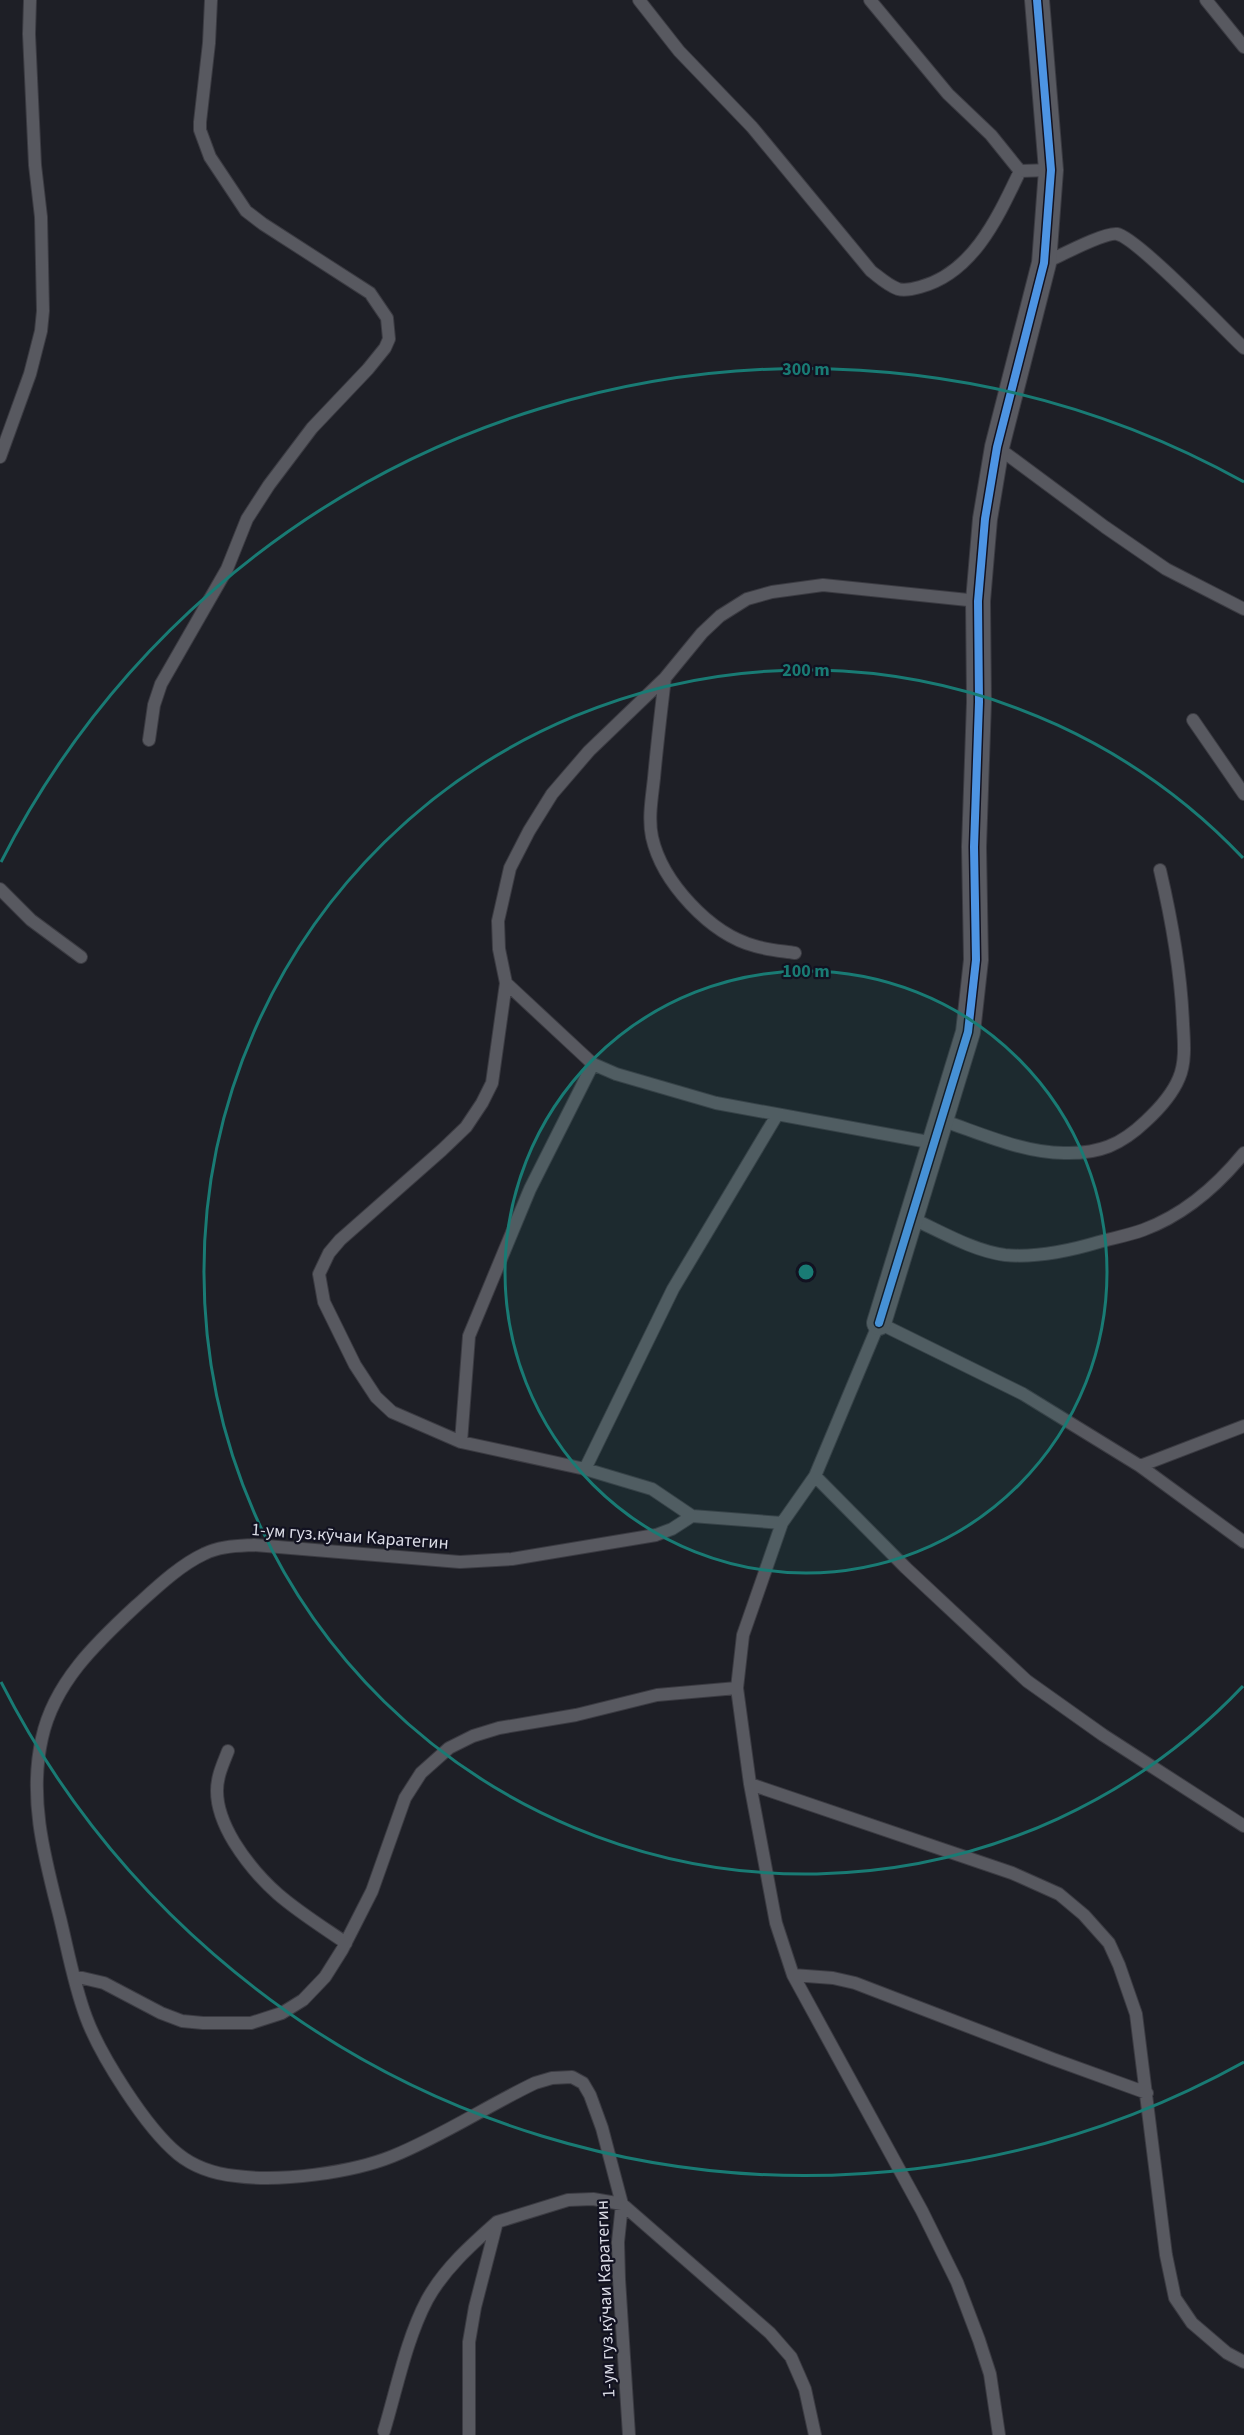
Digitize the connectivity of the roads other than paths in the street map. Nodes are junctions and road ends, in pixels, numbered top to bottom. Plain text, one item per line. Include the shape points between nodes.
1 (30, 0) edge
2 (211, 0) edge
3 (639, 0) edge
4 (870, 0) edge
5 (1037, 0) edge
6 (1206, 0) edge
7 (1244, 47) edge
8 (1051, 170) junction
9 (1020, 171) junction
10 (1044, 263) junction
11 (1244, 348) edge
12 (998, 447) junction
13 (0, 457) edge
14 (978, 601) junction
15 (1244, 609) edge
16 (665, 678) junction
17 (1193, 720) dead end
18 (149, 740) dead end
19 (1244, 794) edge
20 (1160, 870) dead end
21 (0, 889) edge
22 (795, 953) dead end
23 (81, 957) dead end
24 (506, 983) junction
25 (593, 1064) junction
26 (777, 1115) junction
27 (937, 1132) junction
28 (1244, 1153) edge
29 (911, 1218) junction
30 (879, 1323) junction
31 (1244, 1426) edge
32 (461, 1442) junction
33 (1140, 1466) junction
34 (585, 1469) junction
35 (815, 1476) junction
36 (692, 1516) junction
37 (782, 1523) junction
38 (1244, 1542) edge
39 (737, 1688) junction
40 (228, 1751) dead end
41 (750, 1784) junction
42 (1244, 1826) edge
43 (346, 1943) junction
44 (793, 1975) junction
45 (74, 1976) junction
46 (1147, 2093) junction
47 (622, 2204) junction
48 (497, 2222) junction
49 (1244, 2362) edge
50 (384, 2431) dead end
51 (469, 2435) edge
52 (629, 2435) edge
53 (815, 2435) edge
54 (999, 2435) edge

1 - 13 lane via 43,311 30,374
2 - 18 lane via 200,122 210,157 246,211 370,293 387,318 389,339 368,369 312,428 247,519 227,569 161,684
3 - 9 lane via 679,51 752,127 871,271 900,290 924,286 955,272 988,230
4 - 9 lane via 948,94
5 - 8 street
6 - 7 lane
8 - 9 lane
8 - 10 street
10 - 11 lane via 1111,234 1121,236 1168,274
10 - 12 street
12 - 14 street via 985,519
12 - 15 lane via 1166,569
14 - 16 lane via 823,585 772,592 747,599 720,616
14 - 27 street via 976,960 968,1032
16 - 22 lane via 650,810 652,836 660,861 680,892 718,928 755,946
16 - 24 lane via 589,751 552,794 529,831 510,868 498,921
17 - 19 lane
20 - 27 lane via 1171,916 1184,1045 1180,1076 1170,1096 1130,1136 1104,1150 1035,1150
21 - 23 lane via 31,920
24 - 25 lane
24 - 32 lane via 492,1083 482,1103 450,1143 340,1240 319,1275 332,1321 376,1397 392,1412
25 - 26 lane via 647,1084
25 - 32 lane via 530,1189 469,1336
26 - 27 lane
26 - 34 lane via 673,1289
27 - 29 street
28 - 29 lane via 1216,1185 1167,1219 1144,1230 1072,1250 1003,1255
29 - 30 street
30 - 33 lane via 1023,1394
30 - 35 lane
31 - 33 lane
32 - 34 lane
33 - 38 lane
34 - 36 lane via 652,1489
35 - 37 lane
35 - 42 lane via 1027,1681
36 - 37 lane
36 - 45 lane, 1-ум гуз.кӯчаи Каратегин via 656,1535 512,1560 460,1562 254,1545 204,1553 178,1572 103,1636 78,1665 50,1710 42,1739 36,1777 40,1833
37 - 39 lane via 742,1635
39 - 41 lane
39 - 43 lane via 657,1695 499,1728 449,1748 421,1773 405,1798 372,1891
40 - 43 lane via 217,1789 226,1829 256,1875 276,1894
41 - 44 lane via 776,1923
41 - 46 lane via 1012,1873 1059,1894 1109,1943 1119,1965 1136,2014
43 - 45 lane via 325,1977 303,2000 282,2013 250,2023 182,2020 116,1988
44 - 46 lane via 833,1977 855,1983
44 - 54 lane via 957,2282 990,2374
45 - 47 lane, 1-ум гуз.кӯчаи Каратегин via 87,2019 117,2077 151,2126 178,2154 205,2169 236,2176 297,2176 355,2167 391,2157 430,2139 535,2083 572,2077 586,2088 602,2128
46 - 49 lane via 1166,2255 1175,2298 1192,2324
47 - 48 lane via 568,2200
47 - 52 lane, 1-ум гуз.кӯчаи Каратегин via 618,2270
47 - 53 lane via 770,2333 791,2357 805,2389
48 - 50 lane via 463,2253 428,2299
48 - 51 lane via 469,2342

